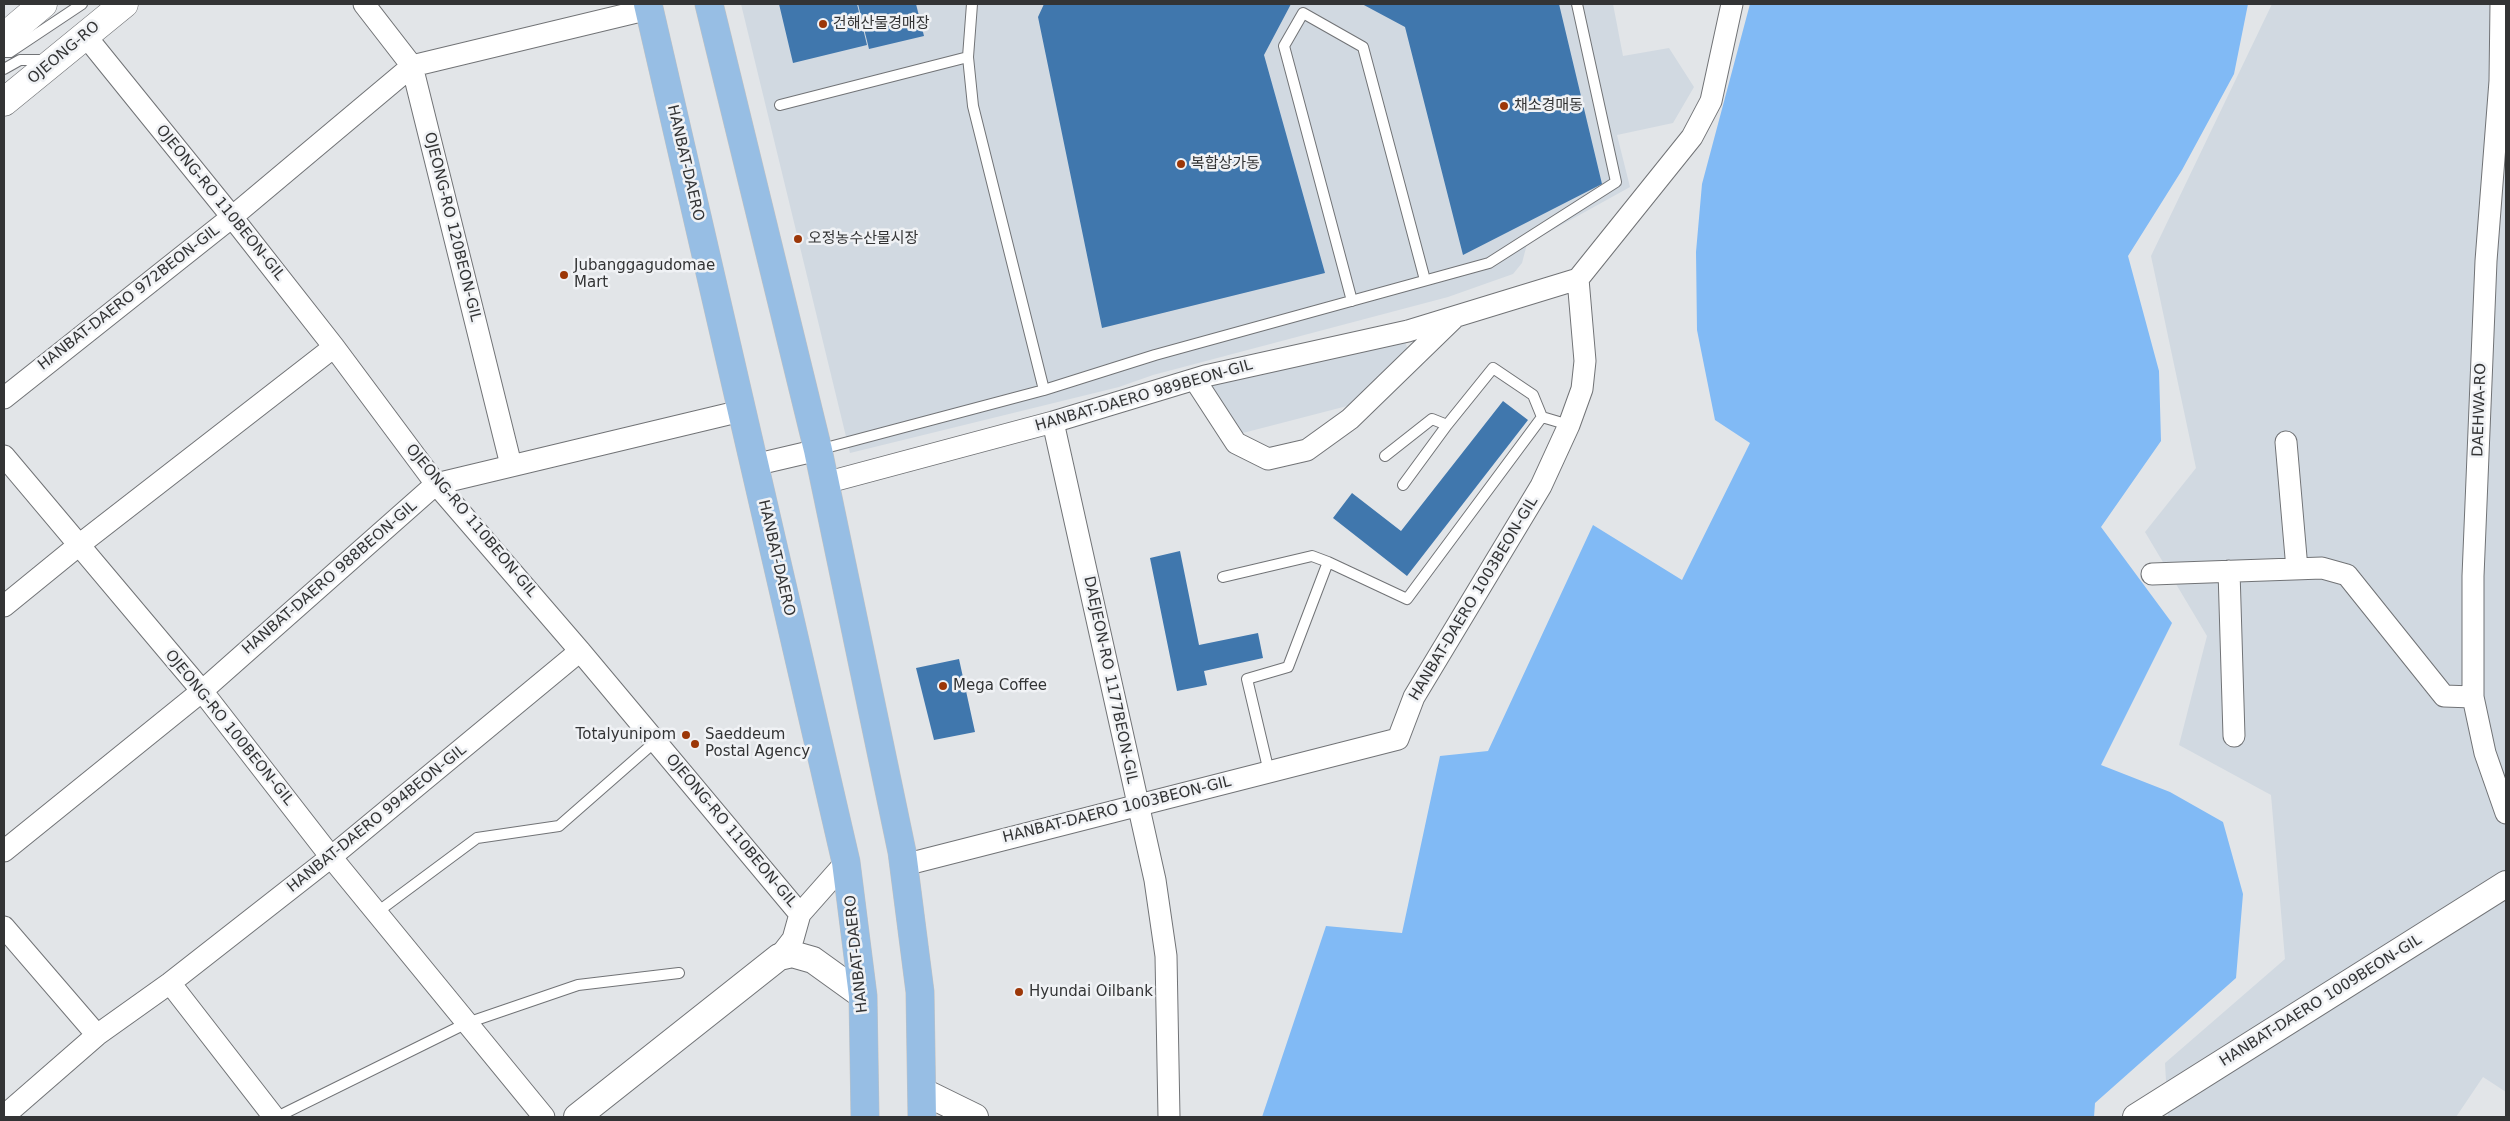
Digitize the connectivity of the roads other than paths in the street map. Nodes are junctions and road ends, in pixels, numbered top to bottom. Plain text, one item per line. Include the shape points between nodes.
1 (44, 4) edge
2 (82, 4) edge
3 (124, 4) edge
4 (364, 4) edge
5 (709, 4) edge
6 (972, 4) edge
7 (1577, 4) edge
8 (1732, 4) edge
9 (2501, 4) edge
10 (649, 6) edge
11 (84, 34) junction
12 (4, 37) edge
13 (4, 52) edge
14 (968, 57) junction
15 (54, 60) junction
16 (412, 66) junction
17 (4, 69) edge
18 (4, 102) edge
19 (780, 105) dead end
20 (232, 217) junction
21 (1578, 279) junction
22 (1425, 280) junction
23 (1352, 300) junction
24 (1455, 318) junction
25 (334, 347) junction
26 (1195, 380) junction
27 (1044, 390) junction
28 (4, 398) edge
29 (741, 411) junction
30 (1542, 417) junction
31 (1053, 422) junction
32 (1447, 426) junction
33 (1569, 426) junction
34 (2286, 442) dead end
35 (818, 450) junction
36 (4, 456) edge
37 (1385, 456) dead end
38 (511, 465) junction
39 (754, 465) junction
40 (825, 482) junction
41 (436, 484) junction
42 (1403, 485) dead end
43 (79, 545) junction
44 (1328, 562) junction
45 (2297, 569) junction
46 (2229, 571) junction
47 (2152, 574) dead end
48 (1223, 577) dead end
49 (4, 606) edge
50 (580, 651) junction
51 (202, 691) junction
52 (2473, 697) junction
53 (2234, 736) dead end
54 (656, 741) junction
55 (1268, 772) junction
56 (1138, 804) junction
57 (2506, 813) edge
58 (4, 851) edge
59 (331, 857) junction
60 (846, 862) junction
61 (904, 865) junction
62 (2506, 884) edge
63 (376, 913) junction
64 (800, 914) junction
65 (4, 927) edge
66 (779, 957) junction
67 (679, 973) dead end
68 (170, 983) junction
69 (863, 996) junction
70 (466, 1023) junction
71 (98, 1036) junction
72 (922, 1104) edge
73 (4, 1116) edge
74 (276, 1117) edge
75 (544, 1117) edge
76 (576, 1117) edge
77 (865, 1117) edge
78 (975, 1117) edge
79 (1169, 1117) edge
80 (2136, 1117) edge

1 - 12 main road
2 - 13 lane via 10,52
3 - 11 main road, OJEONG-RO
4 - 16 street, OJEONG-RO 120BEON-GIL
5 - 35 main road
6 - 14 lane
7 - 22 lane via 1616,182 1490,263
8 - 21 street via 1711,101 1692,137
9 - 52 street, DAEHWA-RO via 2500,82 2486,261 2473,576
10 - 16 street, HANBAT-DAERO 972BEON-GIL
10 - 29 main road, HANBAT-DAERO
11 - 15 main road, OJEONG-RO
11 - 20 street, OJEONG-RO 110BEON-GIL
14 - 19 lane
14 - 27 lane via 973,106
15 - 17 lane via 20,60
15 - 18 main road, OJEONG-RO
16 - 20 street, HANBAT-DAERO 972BEON-GIL
16 - 38 street, OJEONG-RO 120BEON-GIL
20 - 25 street, OJEONG-RO 110BEON-GIL
20 - 28 street, HANBAT-DAERO 972BEON-GIL
21 - 24 street, HANBAT-DAERO 989BEON-GIL
21 - 33 street, HANBAT-DAERO 1003BEON-GIL via 1585,361 1582,389
22 - 23 lane
22 - 23 lane via 1364,47 1303,13 1284,46
23 - 27 lane via 1154,354
24 - 26 street, HANBAT-DAERO 989BEON-GIL
24 - 26 street via 1350,419 1307,450 1268,459 1236,443
25 - 41 street, OJEONG-RO 110BEON-GIL
25 - 43 street
26 - 31 street, HANBAT-DAERO 989BEON-GIL
27 - 35 lane
29 - 38 street, HANBAT-DAERO 988BEON-GIL
29 - 39 main road, HANBAT-DAERO
30 - 32 lane via 1533,395 1492,368
30 - 33 lane
30 - 44 lane via 1407,599
31 - 40 street, HANBAT-DAERO 989BEON-GIL
31 - 56 street, DAEJEON-RO 1177BEON-GIL
32 - 37 lane via 1432,418
32 - 42 lane
33 - 55 street, HANBAT-DAERO 1003BEON-GIL via 1541,486 1414,697 1398,739
34 - 45 street
35 - 39 street
35 - 40 main road
36 - 43 street, OJEONG-RO 100BEON-GIL
38 - 41 street, HANBAT-DAERO 988BEON-GIL
39 - 60 main road, HANBAT-DAERO
40 - 61 main road
41 - 50 street, OJEONG-RO 110BEON-GIL
41 - 51 street, HANBAT-DAERO 988BEON-GIL
43 - 49 street
43 - 51 street, OJEONG-RO 100BEON-GIL
44 - 48 lane via 1312,556
44 - 55 lane via 1288,667 1247,679
45 - 46 street
45 - 52 street via 2322,568 2347,575 2444,696
46 - 47 street
46 - 53 street
50 - 54 street, OJEONG-RO 110BEON-GIL
50 - 59 street, HANBAT-DAERO 994BEON-GIL
51 - 58 street, HANBAT-DAERO 988BEON-GIL
51 - 59 street, OJEONG-RO 100BEON-GIL
52 - 57 street, DAEHWA-RO via 2485,753
54 - 63 lane via 559,826 477,838
54 - 64 street, OJEONG-RO 110BEON-GIL
55 - 56 street, HANBAT-DAERO 1003BEON-GIL
56 - 61 street, HANBAT-DAERO 1003BEON-GIL
56 - 79 street, DAEJEON-RO 1177BEON-GIL via 1155,880 1166,956
59 - 63 street, OJEONG-RO 100BEON-GIL
59 - 68 street, HANBAT-DAERO 994BEON-GIL
60 - 64 street
60 - 69 main road, HANBAT-DAERO
61 - 72 main road via 920,992
62 - 80 street, HANBAT-DAERO 1009BEON-GIL
63 - 70 street, OJEONG-RO 100BEON-GIL
64 - 66 street, OJEONG-RO 110BEON-GIL via 793,939
65 - 71 street
66 - 69 street via 792,954 813,960
66 - 76 street
67 - 70 lane via 578,985
68 - 71 street, HANBAT-DAERO 994BEON-GIL
68 - 74 street
69 - 77 main road, HANBAT-DAERO
70 - 74 lane
70 - 75 street, OJEONG-RO 100BEON-GIL
71 - 73 street, HANBAT-DAERO 994BEON-GIL
72 - 78 street

